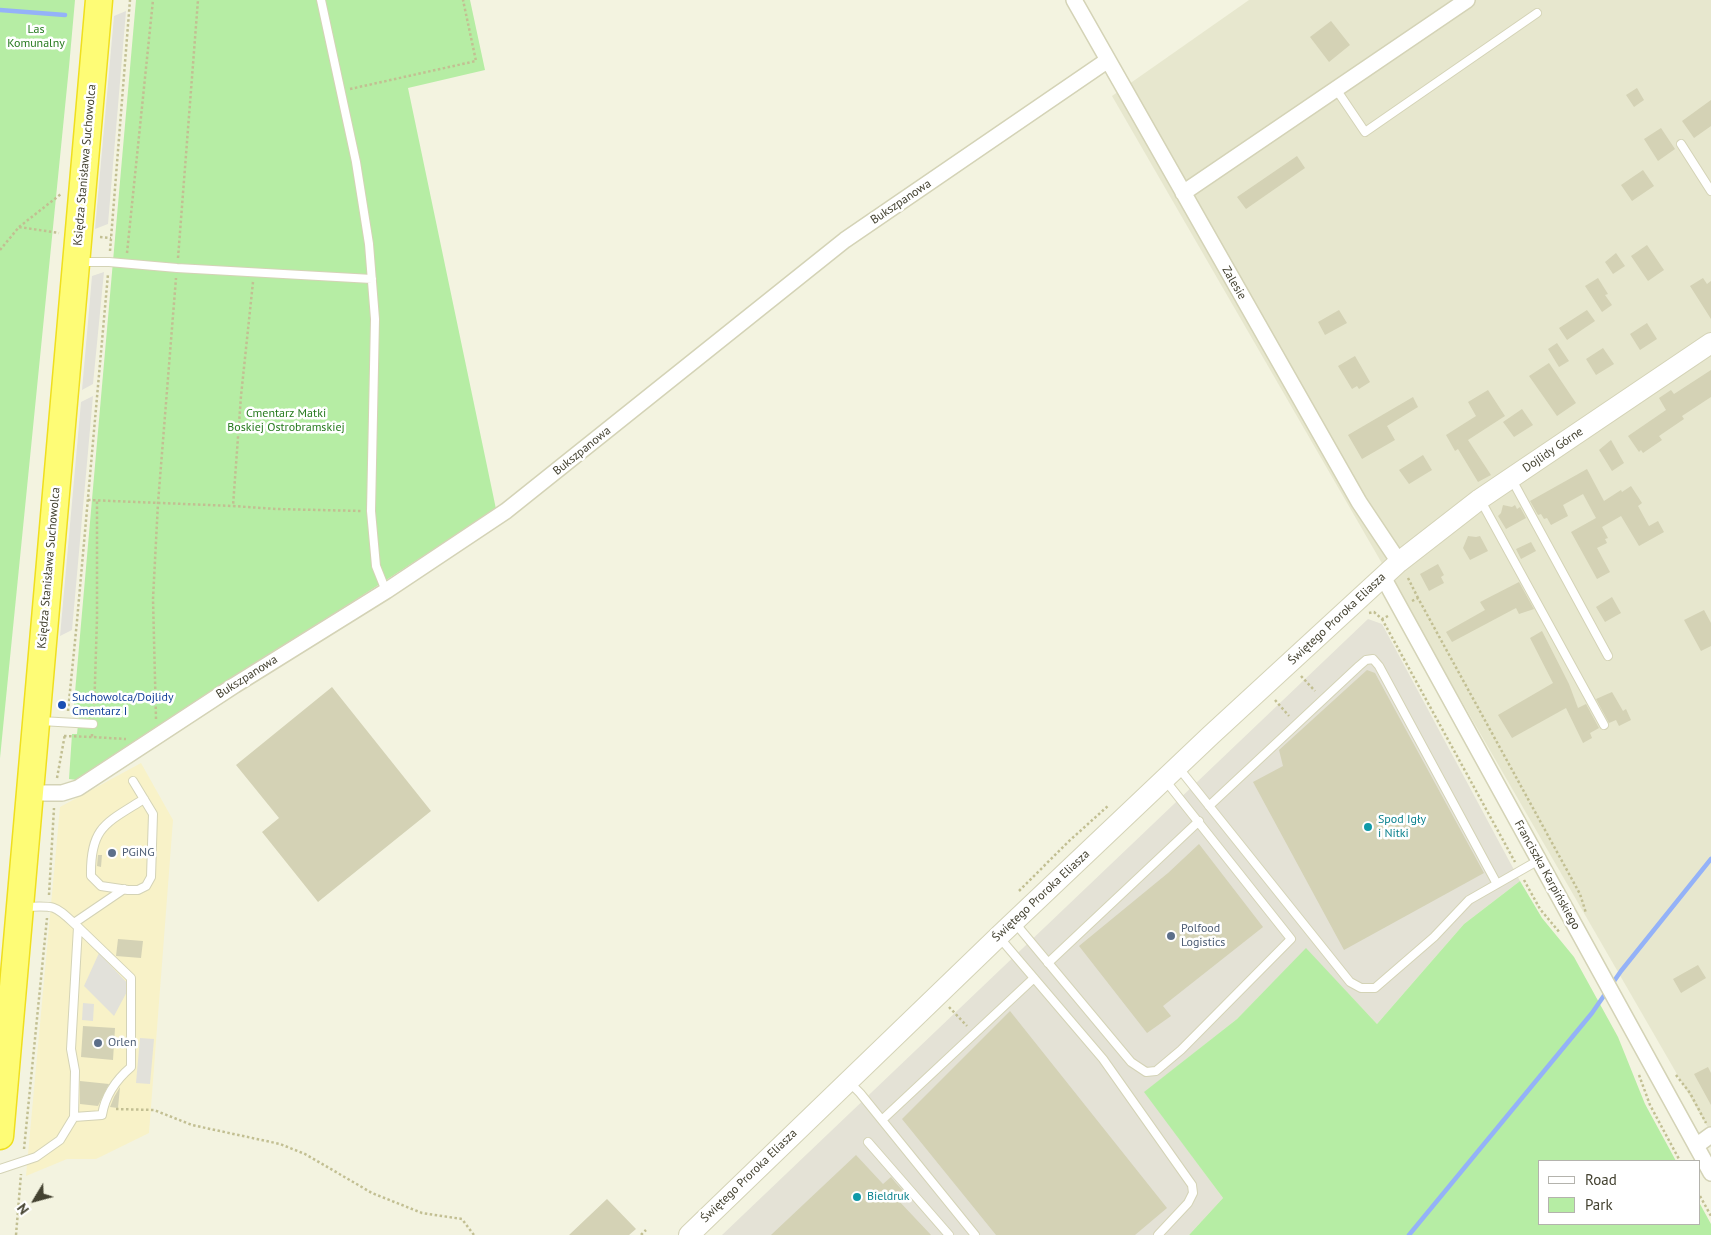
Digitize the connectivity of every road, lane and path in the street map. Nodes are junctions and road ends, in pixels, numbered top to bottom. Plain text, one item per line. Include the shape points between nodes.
1 (99, 0) edge
2 (130, 0) edge
3 (153, 0) edge
4 (198, 0) edge
5 (321, 0) edge
6 (463, 0) edge
7 (1074, 0) edge
8 (1467, 0) edge
9 (1537, 13) dead end
10 (1108, 60) junction
11 (1336, 89) junction
12 (341, 91) junction
13 (1681, 144) dead end
14 (1711, 191) edge
15 (1184, 193) junction
16 (61, 194) dead end
17 (20, 227) junction
18 (58, 233) dead end
19 (0, 250) edge
20 (76, 262) junction
21 (109, 262) junction
22 (126, 264) junction
23 (177, 268) junction
24 (254, 273) junction
25 (372, 279) junction
26 (1711, 343) edge
27 (1511, 478) junction
28 (1480, 499) junction
29 (88, 500) junction
30 (97, 501) junction
31 (158, 503) junction
32 (233, 506) junction
33 (371, 511) junction
34 (1399, 562) junction
35 (1383, 577) junction
36 (386, 591) junction
37 (1401, 608) junction
38 (1367, 613) dead end
39 (1382, 619) junction
40 (1608, 656) dead end
41 (1294, 682) dead end
42 (1312, 688) dead end
43 (1281, 694) dead end
44 (1285, 712) dead end
45 (36, 721) junction
46 (66, 723) junction
47 (155, 723) dead end
48 (93, 724) junction
49 (1604, 725) dead end
50 (64, 736) junction
51 (92, 737) junction
52 (131, 738) dead end
53 (1171, 773) junction
54 (133, 782) dead end
55 (43, 793) junction
56 (144, 799) junction
57 (1209, 806) junction
58 (1199, 821) junction
59 (1539, 860) junction
60 (1520, 871) junction
61 (1497, 884) junction
62 (124, 889) junction
63 (48, 906) junction
64 (22, 907) junction
65 (1585, 911) dead end
66 (1014, 922) junction
67 (76, 925) junction
68 (999, 936) junction
69 (1563, 936) dead end
70 (1048, 963) junction
71 (1034, 978) junction
72 (956, 1001) dead end
73 (974, 1034) junction
74 (1636, 1068) dead end
75 (3, 1073) edge
76 (1675, 1074) dead end
77 (848, 1081) junction
78 (103, 1108) junction
79 (74, 1117) junction
80 (882, 1120) junction
81 (1709, 1130) edge
82 (0, 1136) edge
83 (868, 1142) dead end
84 (1696, 1146) junction
85 (1679, 1160) edge
86 (22, 1162) junction
87 (0, 1169) edge
88 (1711, 1173) edge
89 (1701, 1198) edge
90 (1711, 1216) edge
91 (646, 1230) dead end
92 (16, 1235) edge
93 (474, 1235) edge
94 (641, 1235) edge
95 (688, 1235) edge
96 (949, 1235) edge
97 (975, 1235) edge
98 (1158, 1235) edge

1 - 20 highway, Księdza Stanisława Suchowolca
2 - 21 path
3 - 22 path
4 - 23 path
5 - 12 lane
6 - 12 path via 476,61
7 - 10 street, Zalesie
8 - 11 street
9 - 11 lane via 1365,132
10 - 15 street, Zalesie
10 - 36 street, Bukszpanowa via 846,240 506,511
11 - 15 street
12 - 25 lane via 360,185
13 - 14 lane
15 - 34 street, Zalesie via 1358,502
16 - 17 path
17 - 18 path
17 - 19 path
20 - 21 lane
20 - 45 highway, Księdza Stanisława Suchowolca
21 - 22 lane
21 - 29 path
22 - 23 lane
23 - 24 lane
23 - 31 path
24 - 25 lane
24 - 32 path
25 - 33 lane via 375,355
26 - 27 street, Dojlidy Górne
27 - 28 street, Dojlidy Górne
27 - 40 lane
28 - 34 street, Dojlidy Górne
28 - 49 lane
29 - 30 path
29 - 46 path
30 - 31 path
30 - 48 path
31 - 32 path
31 - 47 path via 153,599
32 - 33 path
33 - 36 lane via 376,566
34 - 35 street, Świętego Proroka Eliasza
35 - 37 street, Franciszka Karpińskiego
35 - 53 street, Świętego Proroka Eliasza
36 - 55 street, Bukszpanowa via 235,684 78,788 68,793
37 - 39 path
37 - 59 street, Franciszka Karpińskiego
37 - 65 path via 1418,598 1580,894
38 - 39 path via 1374,612
39 - 60 path
41 - 42 path via 1301,676
43 - 44 path via 1275,700
45 - 46 lane
45 - 55 highway, Księdza Stanisława Suchowolca
46 - 48 lane
46 - 50 path
48 - 51 path
50 - 51 path
50 - 55 path
51 - 52 path
53 - 57 lane
53 - 58 lane
53 - 66 street, Świętego Proroka Eliasza
54 - 56 lane
55 - 63 path
55 - 64 highway, Księdza Stanisława Suchowolca
56 - 62 lane via 153,814 151,877 146,886 138,890
56 - 62 lane via 113,818 98,833 93,846 91,876 94,881 101,886
57 - 61 lane via 1350,982 1361,988 1375,988 1434,937 1469,900
57 - 61 lane via 1359,666 1366,660 1373,660
58 - 70 lane
58 - 70 lane via 1292,939 1181,1050 1156,1071 1140,1069
59 - 60 lane
59 - 84 street, Franciszka Karpińskiego
60 - 61 lane
60 - 69 path via 1540,909
62 - 67 lane
63 - 64 lane
63 - 67 lane via 59,909
63 - 86 path
64 - 75 highway, Księdza Stanisława Suchowolca
66 - 68 street, Świętego Proroka Eliasza
66 - 70 lane
67 - 78 lane via 131,978 130,1067 117,1079
67 - 79 lane via 71,1049 75,1071
68 - 71 lane
68 - 77 street, Świętego Proroka Eliasza
71 - 73 lane
71 - 98 lane via 1103,1059 1192,1185 1194,1193 1188,1203
72 - 73 path via 949,1008
73 - 80 lane
74 - 85 path via 1650,1106
75 - 82 highway, Księdza Stanisława Suchowolca
76 - 81 path via 1690,1093
77 - 80 lane
77 - 95 street, Świętego Proroka Eliasza
78 - 79 lane via 102,1115
78 - 93 path via 154,1110 192,1125 280,1144 306,1154 388,1199 422,1213 462,1219
79 - 86 lane via 60,1140 36,1157
80 - 97 lane
81 - 84 street
83 - 96 lane
84 - 88 street, Franciszka Karpińskiego
86 - 87 lane
86 - 92 path
89 - 90 path
91 - 94 path

